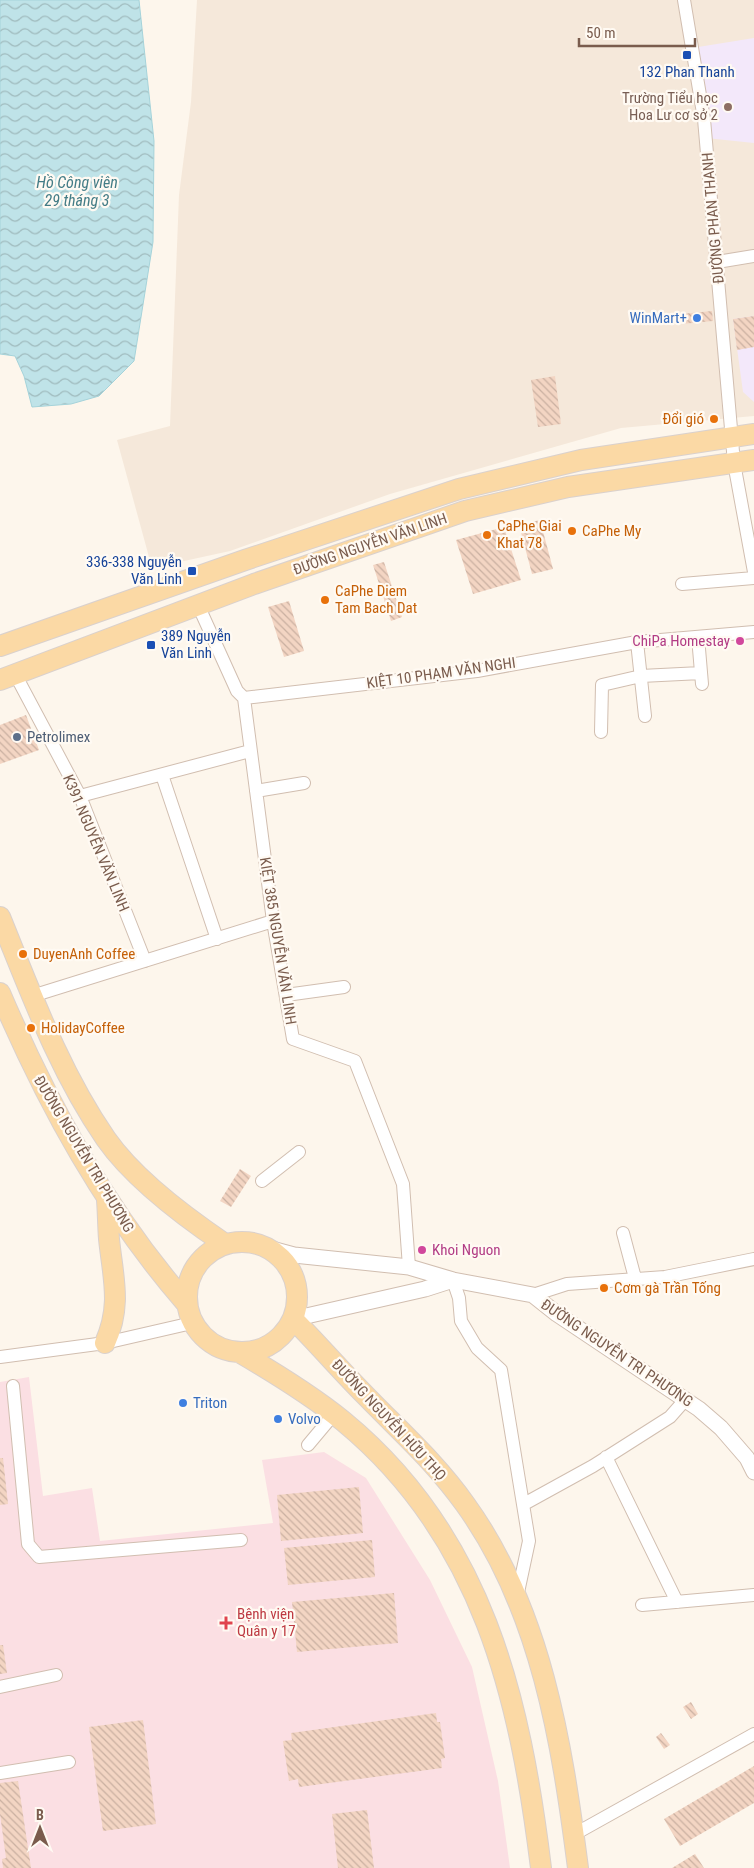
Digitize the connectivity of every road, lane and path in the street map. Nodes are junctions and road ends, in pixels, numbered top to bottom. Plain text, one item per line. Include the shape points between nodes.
1 (684, 0) edge
2 (754, 256) edge
3 (717, 262) junction
4 (754, 434) edge
5 (731, 437) junction
6 (754, 460) edge
7 (734, 462) junction
8 (400, 508) junction
9 (409, 530) junction
10 (245, 560) junction
11 (754, 572) edge
12 (754, 578) edge
13 (254, 584) junction
14 (682, 584) dead end
15 (198, 605) junction
16 (754, 632) edge
17 (698, 637) junction
18 (638, 642) junction
19 (5, 643) edge
20 (641, 676) junction
21 (8, 678) edge
22 (244, 698) junction
23 (645, 716) dead end
24 (601, 732) dead end
25 (250, 751) junction
26 (162, 774) junction
27 (304, 783) dead end
28 (256, 791) junction
29 (80, 796) junction
30 (0, 917) edge
31 (273, 921) junction
32 (217, 939) junction
33 (145, 961) junction
34 (344, 987) dead end
35 (0, 993) edge
36 (286, 995) junction
37 (32, 996) junction
38 (298, 1152) dead end
39 (262, 1181) dead end
40 (107, 1198) junction
41 (623, 1233) dead end
42 (225, 1244) junction
43 (268, 1248) junction
44 (754, 1259) edge
45 (409, 1267) junction
46 (635, 1278) junction
47 (453, 1280) junction
48 (533, 1295) junction
49 (186, 1303) junction
50 (293, 1319) junction
51 (192, 1323) junction
52 (105, 1343) junction
53 (239, 1352) junction
54 (0, 1357) edge
55 (13, 1386) dead end
56 (686, 1400) junction
57 (334, 1414) junction
58 (308, 1445) dead end
59 (606, 1457) junction
60 (754, 1472) edge
61 (524, 1504) junction
62 (241, 1540) dead end
63 (754, 1596) edge
64 (517, 1597) junction
65 (677, 1602) junction
66 (642, 1605) dead end
67 (56, 1675) dead end
68 (0, 1687) edge
69 (754, 1734) edge
70 (69, 1762) dead end
71 (0, 1773) edge
72 (573, 1835) junction
73 (541, 1868) edge
74 (578, 1868) edge

1 - 3 street, ĐƯỜNG PHAN THANH via 704,119
2 - 3 street
3 - 5 street, ĐƯỜNG PHAN THANH
4 - 5 main road, ĐƯỜNG NGUYỄN VĂN LINH
5 - 7 street, ĐƯỜNG PHAN THANH
5 - 8 main road, ĐƯỜNG NGUYỄN VĂN LINH via 581,460 517,474
6 - 7 main road, ĐƯỜNG NGUYỄN VĂN LINH
7 - 9 main road, ĐƯỜNG NGUYỄN VĂN LINH via 568,487 465,511
7 - 11 street, ĐƯỜNG PHAN THANH
8 - 9 main road
8 - 10 main road, ĐƯỜNG NGUYỄN VĂN LINH
9 - 13 main road, ĐƯỜNG NGUYỄN VĂN LINH
10 - 13 main road
10 - 19 main road, ĐƯỜNG NGUYỄN VĂN LINH
12 - 14 street
13 - 15 main road, ĐƯỜNG NGUYỄN VĂN LINH
15 - 21 main road, ĐƯỜNG NGUYỄN VĂN LINH
15 - 22 street, KIỆT 385 NGUYỄN VĂN LINH via 237,691
16 - 17 street, KIỆT 10 PHẠM VĂN NGHI
17 - 18 street, KIỆT 10 PHẠM VĂN NGHI
17 - 20 street via 701,678
18 - 20 street
18 - 22 street, KIỆT 10 PHẠM VĂN NGHI via 477,671
20 - 23 street
20 - 24 street via 602,684
21 - 29 street, K391 NGUYỄN VĂN LINH
22 - 25 street, KIỆT 385 NGUYỄN VĂN LINH
25 - 26 street
25 - 28 street, KIỆT 385 NGUYỄN VĂN LINH
26 - 29 street
26 - 32 street
27 - 28 street
28 - 31 street, KIỆT 385 NGUYỄN VĂN LINH
29 - 33 street, K391 NGUYỄN VĂN LINH
30 - 37 main road, ĐƯỜNG NGUYỄN TRI PHƯƠNG
31 - 32 street
31 - 36 street, KIỆT 385 NGUYỄN VĂN LINH
32 - 33 street
33 - 37 street
34 - 36 street
35 - 40 main road, ĐƯỜNG NGUYỄN TRI PHƯƠNG via 31,1066
36 - 45 street, KIỆT 385 NGUYỄN VĂN LINH via 293,1039 355,1061 403,1184
37 - 42 main road, ĐƯỜNG NGUYỄN TRI PHƯƠNG via 52,1043 107,1140 150,1187
38 - 39 street
40 - 49 main road, ĐƯỜNG NGUYỄN TRI PHƯƠNG via 120,1220
40 - 52 main road via 109,1239 117,1288 114,1324
41 - 46 street
42 - 43 main road via 254,1243
42 - 49 main road via 213,1250 195,1267
43 - 45 street, ĐƯỜNG NGUYỄN TRI PHƯƠNG via 294,1255
43 - 50 main road via 281,1258 296,1284 298,1300
44 - 46 street via 665,1277
45 - 47 street, ĐƯỜNG NGUYỄN TRI PHƯƠNG
46 - 48 street via 567,1284
47 - 48 street, ĐƯỜNG NGUYỄN TRI PHƯƠNG
47 - 50 street, ĐƯỜNG NGUYỄN TRI PHƯƠNG
47 - 61 street via 461,1321 477,1348 501,1370
48 - 56 street, ĐƯỜNG NGUYỄN TRI PHƯƠNG
49 - 51 main road
50 - 53 main road via 271,1344 256,1351
50 - 64 main road, ĐƯỜNG NGUYỄN HỮU THỌ via 430,1459 466,1505 500,1560
51 - 52 street
51 - 53 main road via 212,1344
52 - 54 street
53 - 57 main road, ĐƯỜNG NGUYỄN HỮU THỌ
55 - 62 street via 28,1544 39,1557
56 - 59 street via 670,1417
56 - 60 street, ĐƯỜNG NGUYỄN TRI PHƯƠNG via 721,1428 747,1458
57 - 58 street
57 - 73 main road, ĐƯỜNG NGUYỄN HỮU THỌ via 405,1482 434,1519 472,1587 485,1617 516,1715
59 - 61 street
59 - 65 street
61 - 64 street via 529,1541
63 - 65 street
64 - 72 main road, ĐƯỜNG NGUYỄN HỮU THỌ via 552,1708
65 - 66 street
67 - 68 street
69 - 72 street
70 - 71 street
72 - 74 main road, ĐƯỜNG NGUYỄN HỮU THỌ

